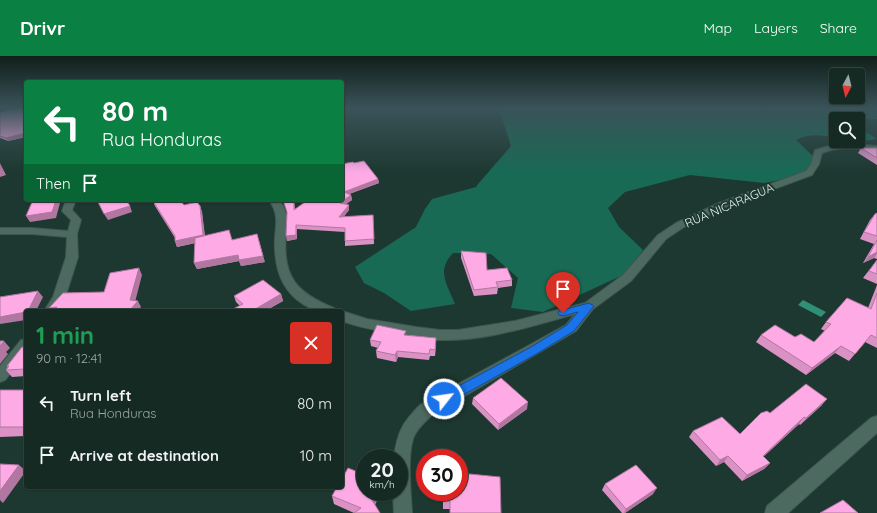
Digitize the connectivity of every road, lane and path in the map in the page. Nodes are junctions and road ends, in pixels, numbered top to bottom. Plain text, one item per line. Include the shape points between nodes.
1 (877, 148) edge
2 (70, 202) edge
3 (277, 202) edge
4 (0, 231) edge
5 (72, 234) junction
6 (589, 306) junction
7 (51, 309) edge
8 (325, 309) edge
9 (344, 317) edge
10 (24, 346) edge
11 (0, 376) edge
12 (877, 422) edge
13 (403, 513) edge
14 (774, 513) edge

1 - 6 street, RUA NICARAGUA via 825,148 818,152 809,173 722,205 680,225 662,237 627,278
2 - 5 street via 67,211 76,220
3 - 8 street via 282,214 280,251 287,281 300,296
4 - 5 street
5 - 7 street via 72,257 59,298
6 - 9 street via 536,320 461,334 440,335 356,322
6 - 13 street, RUA NICARAGUA via 570,328 426,410 414,422 405,438 401,473
10 - 11 street
12 - 14 street

